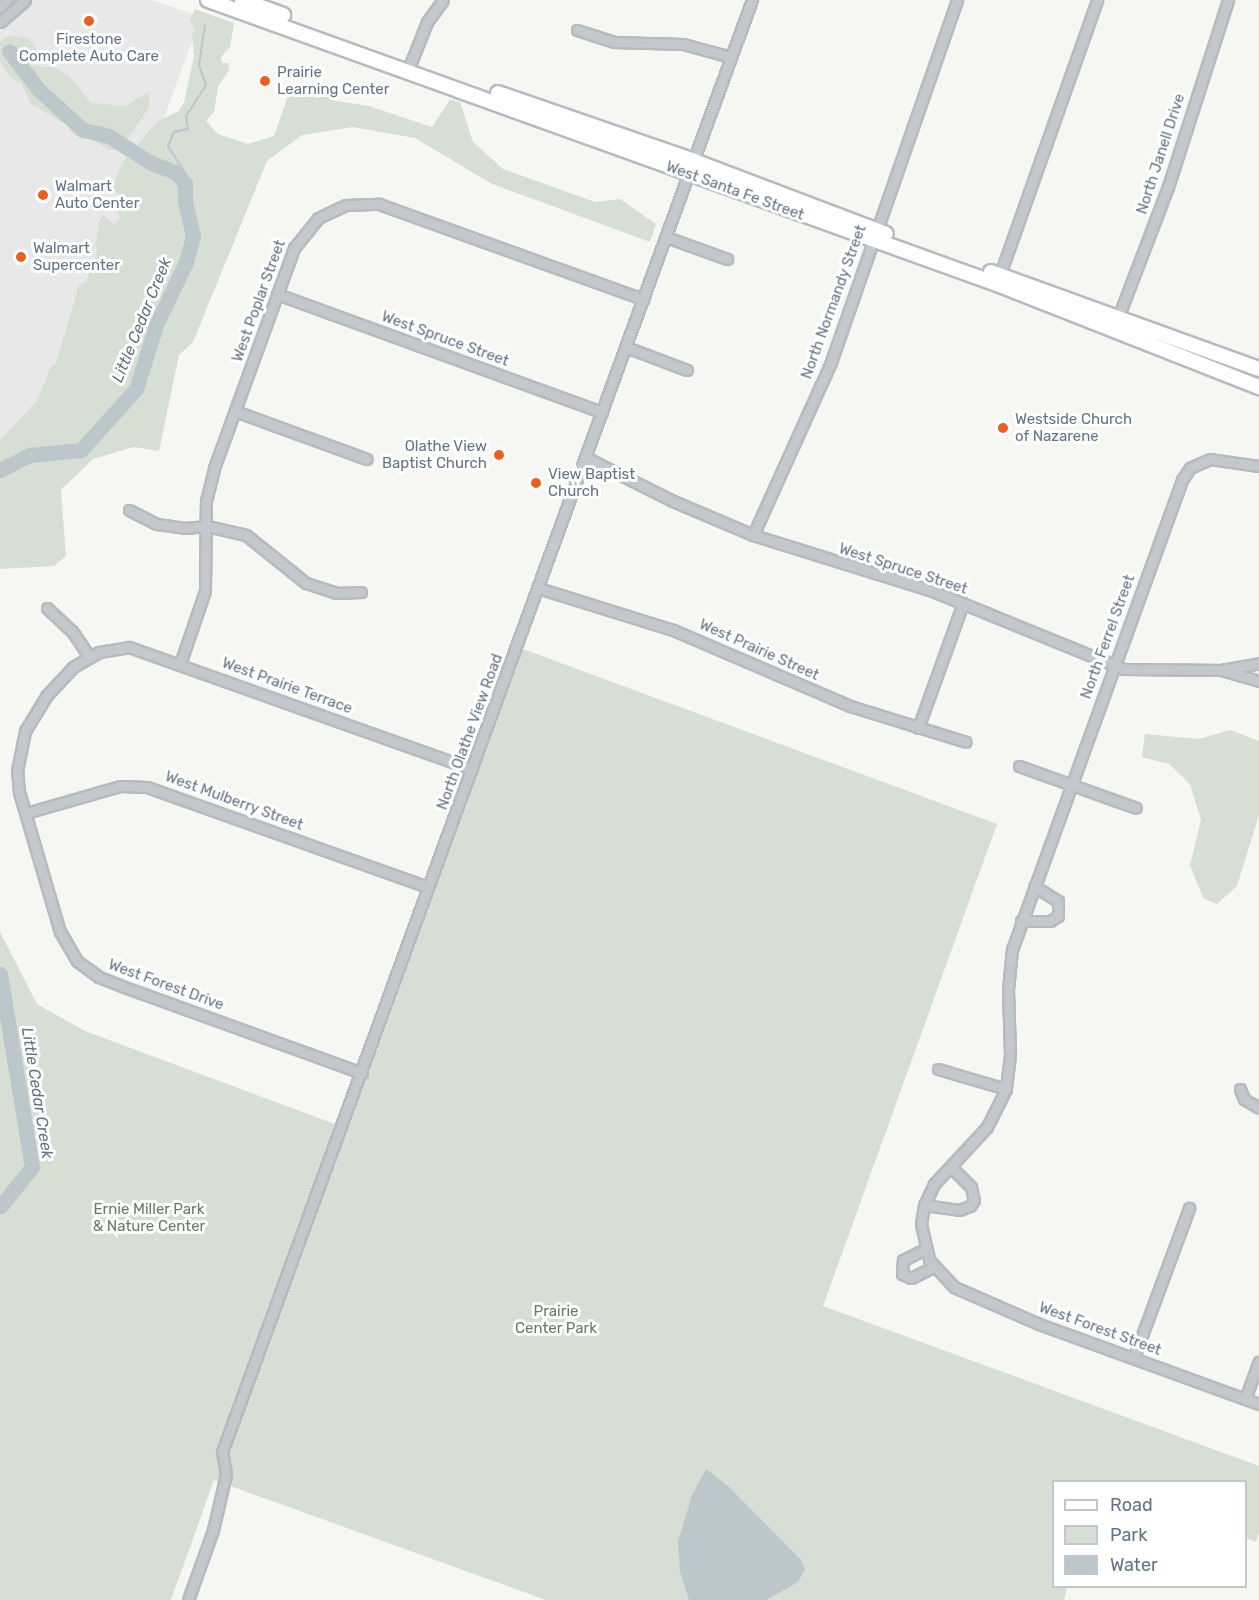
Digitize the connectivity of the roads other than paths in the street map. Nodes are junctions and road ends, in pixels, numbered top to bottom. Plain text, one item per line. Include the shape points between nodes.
1 (7, 0) edge
2 (25, 0) edge
3 (208, 0) edge
4 (242, 0) edge
5 (443, 0) edge
6 (752, 0) edge
7 (957, 0) edge
8 (1097, 0) edge
9 (1228, 0) edge
10 (0, 7) edge
11 (0, 22) edge
12 (577, 30) dead end
13 (731, 57) junction
14 (409, 65) junction
15 (693, 161) junction
16 (688, 175) junction
17 (874, 234) junction
18 (666, 237) junction
19 (727, 259) dead end
20 (998, 279) junction
21 (277, 294) junction
22 (643, 299) junction
23 (1116, 324) junction
24 (626, 347) junction
25 (1259, 369) edge
26 (687, 370) dead end
27 (1259, 387) edge
28 (235, 411) junction
29 (602, 412) junction
30 (585, 457) junction
31 (367, 459) dead end
32 (1259, 466) edge
33 (129, 510) dead end
34 (207, 526) junction
35 (753, 535) junction
36 (538, 588) junction
37 (361, 591) dead end
38 (963, 603) junction
39 (47, 608) dead end
40 (89, 656) junction
41 (1259, 663) edge
42 (180, 664) junction
43 (1113, 665) junction
44 (1221, 669) junction
45 (1259, 681) edge
46 (918, 728) junction
47 (966, 742) dead end
48 (1019, 766) dead end
49 (472, 769) junction
50 (1071, 785) junction
51 (1136, 808) dead end
52 (26, 813) junction
53 (1034, 886) junction
54 (428, 887) junction
55 (1021, 921) junction
56 (938, 1069) dead end
57 (362, 1073) junction
58 (1006, 1089) junction
59 (1240, 1089) dead end
60 (1259, 1108) edge
61 (951, 1167) junction
62 (924, 1205) junction
63 (1189, 1208) dead end
64 (925, 1249) junction
65 (935, 1269) junction
66 (1134, 1358) junction
67 (1259, 1361) edge
68 (1245, 1399) junction
69 (1259, 1404) edge
70 (188, 1600) edge

1 - 10 street
2 - 11 street
3 - 14 street, West Santa Fe Street
4 - 14 street, West Santa Fe Street
5 - 14 street via 427,22
6 - 13 street, North Olathe View Road
7 - 17 street, North Normandy Street
8 - 20 street
9 - 23 street, North Janell Drive via 1168,187
12 - 13 street via 614,42 683,44
13 - 15 street, North Olathe View Road
14 - 15 street, West Santa Fe Street
14 - 16 street, West Santa Fe Street
15 - 16 street, North Olathe View Road
15 - 17 street, West Santa Fe Street
16 - 17 street, West Santa Fe Street
16 - 18 street, North Olathe View Road
17 - 20 street, West Santa Fe Street
17 - 35 street, North Normandy Street via 831,362
18 - 19 street
18 - 22 street, North Olathe View Road
20 - 23 street, West Santa Fe Street
21 - 22 street, West Poplar Street via 294,248 307,228 339,207 371,203
21 - 28 street, West Poplar Street
21 - 29 street, West Spruce Street
22 - 24 street, North Olathe View Road
23 - 25 street, West Santa Fe Street
23 - 27 street, West Santa Fe Street
24 - 26 street
24 - 29 street, North Olathe View Road
28 - 31 street
28 - 34 street, West Poplar Street via 214,468 206,501
29 - 30 street, North Olathe View Road
30 - 35 street, West Spruce Street
30 - 36 street, North Olathe View Road
32 - 43 street, North Ferrel Street via 1210,459 1190,468 1182,480
33 - 34 street via 172,527
34 - 37 street via 246,535 306,583 336,593
34 - 42 street, West Poplar Street via 205,591
35 - 38 street, West Spruce Street
36 - 46 street, West Prairie Street via 674,630 850,706
36 - 49 street, North Olathe View Road
38 - 43 street, West Spruce Street
38 - 46 street
39 - 40 street via 72,631
40 - 42 street, West Prairie Terrace via 129,647
40 - 52 street, West Prairie Terrace via 64,675 25,731 17,771
41 - 44 street, West Spruce Street
42 - 49 street, West Prairie Terrace
43 - 44 street, West Spruce Street via 1135,671
43 - 50 street, North Ferrel Street
44 - 45 street, West Spruce Street
46 - 47 street, West Prairie Street
48 - 50 street
49 - 54 street, North Olathe View Road
50 - 51 street
50 - 53 street, North Ferrel Street
52 - 54 street, West Mulberry Street via 120,786 147,787
52 - 57 street, West Forest Drive via 60,932 86,969 122,986
53 - 55 street, North Ferrel Street
53 - 55 street via 1058,901 1058,916 1050,921
54 - 57 street, North Olathe View Road
55 - 58 street, North Ferrel Street via 1009,969 1010,1055
56 - 58 street
57 - 70 street, North Olathe View Road via 222,1452 226,1474 213,1530
58 - 61 street, North Ferrel Street via 987,1127
59 - 60 street via 1244,1099
61 - 62 street, North Ferrel Street via 934,1184
61 - 62 street via 971,1187 974,1200 970,1206 958,1210
62 - 64 street, North Ferrel Street via 921,1224
63 - 66 street
64 - 65 street, North Ferrel Street
64 - 65 street via 903,1260 902,1274 911,1278
65 - 66 street, West Forest Street via 966,1292
66 - 68 street, West Forest Street
67 - 68 street
68 - 69 street, West Forest Street

